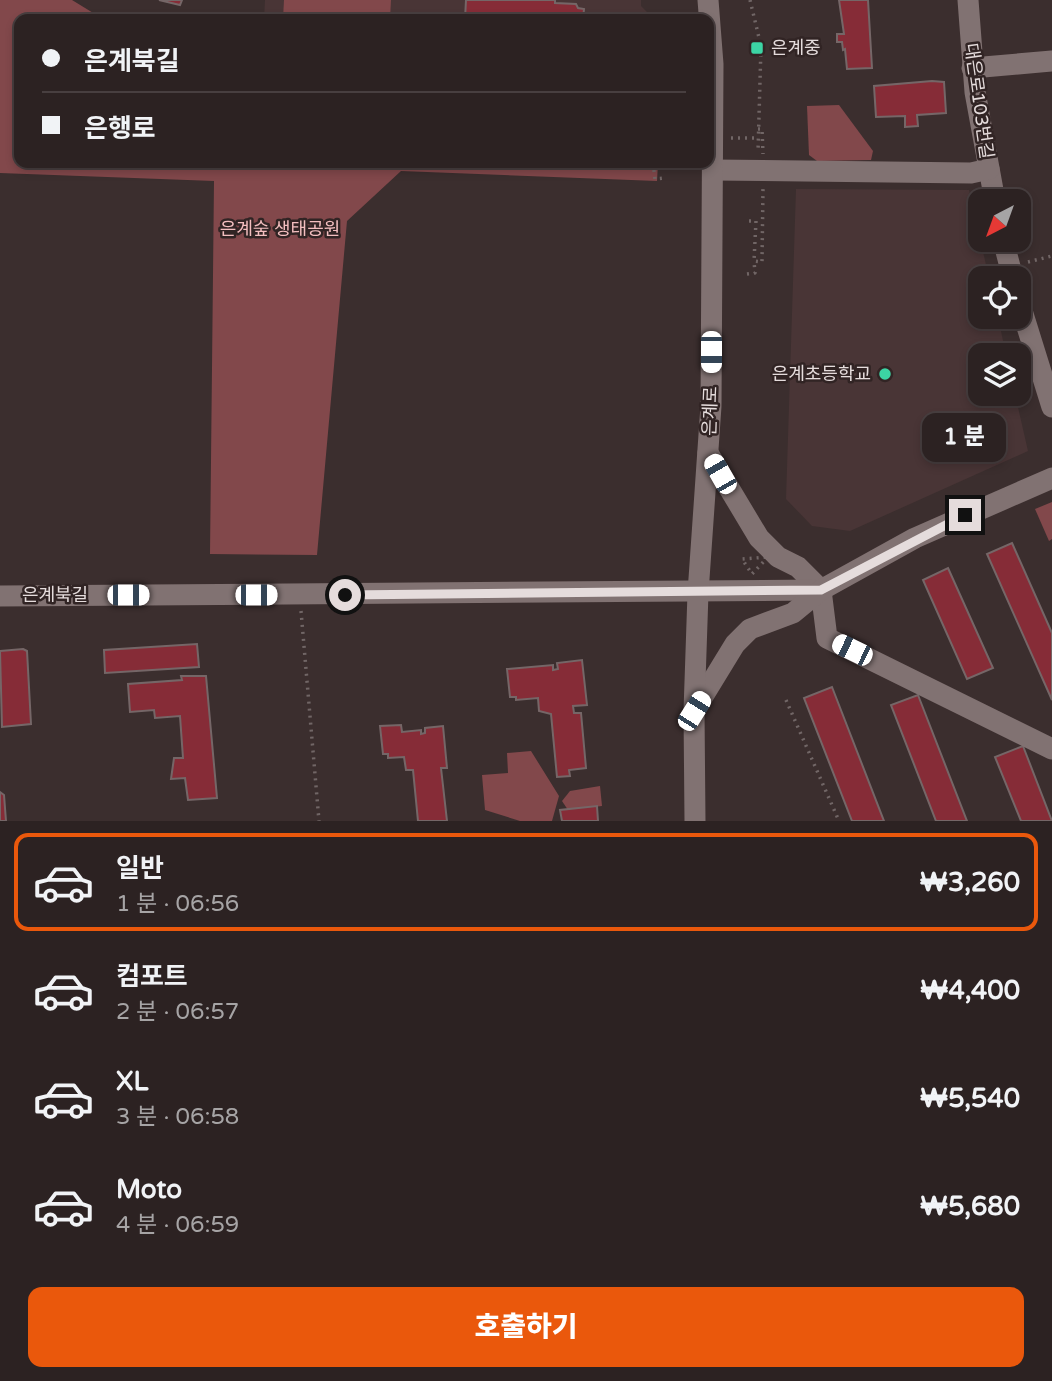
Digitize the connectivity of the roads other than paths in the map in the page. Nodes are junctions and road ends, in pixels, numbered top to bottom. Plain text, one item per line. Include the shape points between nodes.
1 (968, 0) edge
2 (1052, 61) edge
3 (972, 68) junction
4 (989, 169) junction
5 (713, 170) joint
6 (993, 189) edge
7 (1028, 329) edge
8 (1052, 407) edge
9 (708, 453) junction
10 (1052, 478) edge
11 (821, 590) junction
12 (698, 593) junction
13 (0, 596) edge
14 (694, 711) junction
15 (1052, 748) edge
16 (695, 821) edge

1 - 3 street, 대은로103번길
2 - 3 street
3 - 4 street, 대은로103번길
4 - 5 street via 971,173
4 - 6 street, 대은로103번길
5 - 9 street, 은계로
7 - 8 street
9 - 11 street via 758,538
9 - 12 street, 은계로
10 - 11 street via 915,538
11 - 12 street, 은계북길
11 - 14 street via 793,614 746,632
11 - 15 street via 827,638
12 - 13 street, 은계북길
12 - 14 street, 은계로
14 - 16 street, 은계로

